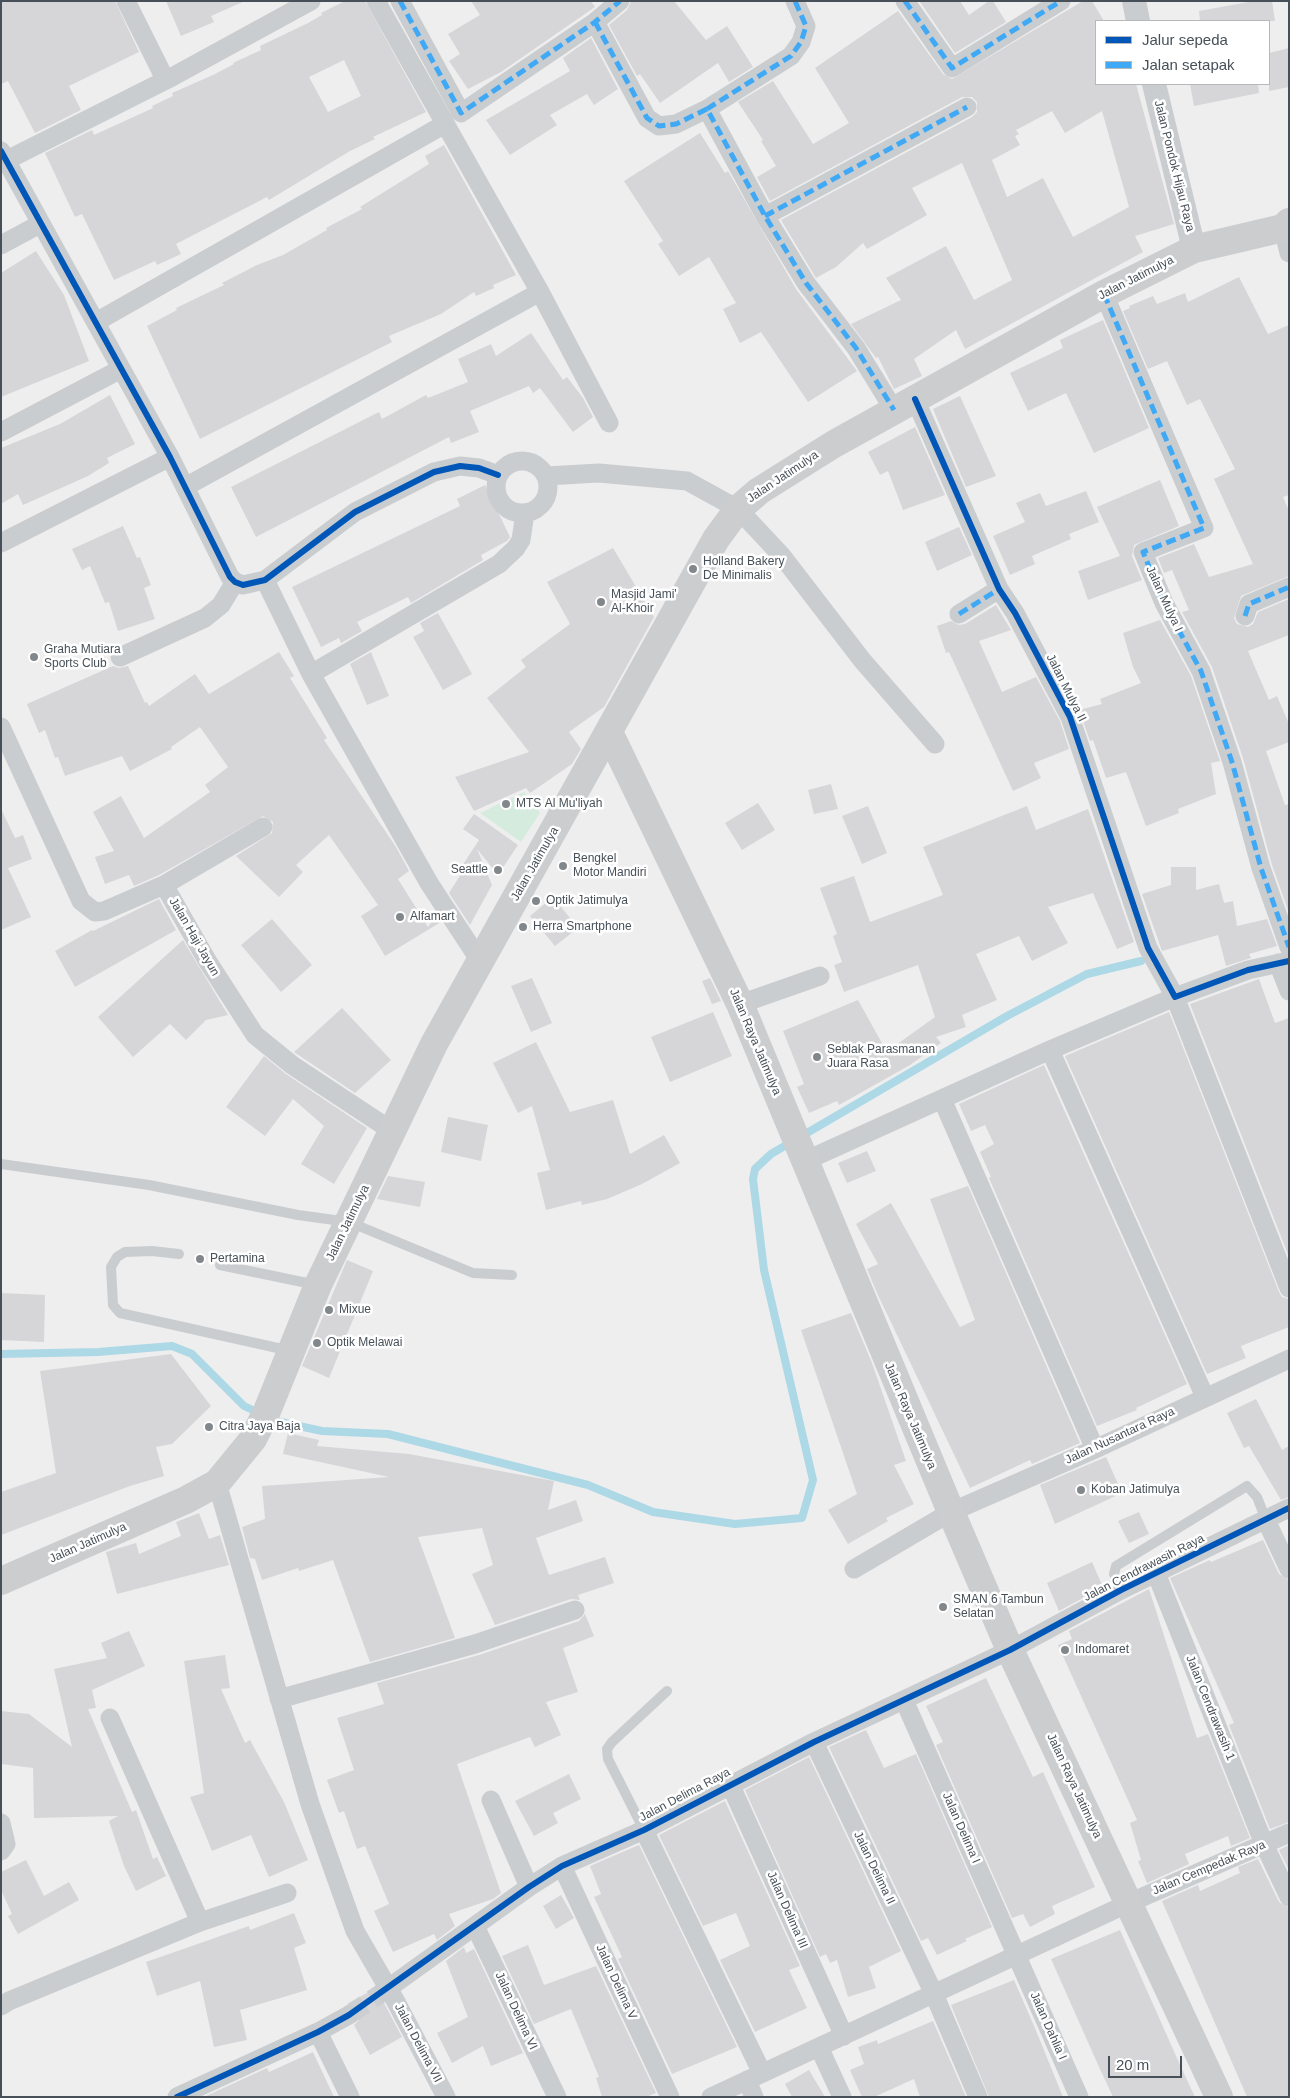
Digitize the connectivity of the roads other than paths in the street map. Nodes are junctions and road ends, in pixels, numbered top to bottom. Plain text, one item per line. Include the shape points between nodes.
1 (126, 1) edge
2 (311, 1) edge
3 (376, 1) edge
4 (400, 1) edge
5 (620, 1) edge
6 (795, 1) edge
7 (905, 1) edge
8 (1062, 1) edge
9 (1134, 1) edge
10 (1138, 20) edge
11 (595, 22) junction
12 (164, 79) junction
13 (1154, 85) edge
14 (967, 108) dead end
15 (707, 109) junction
16 (445, 124) junction
17 (4, 155) edge
18 (765, 216) junction
19 (40, 224) junction
20 (1287, 234) edge
21 (1, 245) edge
22 (1194, 249) junction
23 (540, 292) junction
24 (1104, 294) junction
25 (96, 322) junction
26 (121, 370) junction
27 (904, 405) junction
28 (609, 423) dead end
29 (1, 432) edge
30 (170, 457) junction
31 (498, 475) junction
32 (546, 476) junction
33 (185, 487) junction
34 (738, 509) junction
35 (525, 513) junction
36 (1, 543) edge
37 (265, 580) junction
38 (235, 582) junction
39 (1289, 587) edge
40 (999, 589) junction
41 (959, 614) dead end
42 (1245, 616) dead end
43 (120, 657) dead end
44 (311, 674) junction
45 (1, 727) edge
46 (609, 732) junction
47 (936, 744) dead end
48 (263, 827) dead end
49 (164, 885) junction
50 (1289, 947) edge
51 (480, 961) junction
52 (1283, 962) edge
53 (820, 976) dead end
54 (1289, 991) edge
55 (1175, 997) junction
56 (740, 1004) junction
57 (1050, 1050) junction
58 (942, 1099) junction
59 (392, 1131) junction
60 (803, 1156) junction
61 (1, 1164) edge
62 (349, 1222) junction
63 (179, 1254) dead end
64 (220, 1264) dead end
65 (512, 1275) dead end
66 (318, 1285) junction
67 (1289, 1288) edge
68 (292, 1352) junction
69 (1289, 1359) edge
70 (1205, 1397) junction
71 (1095, 1449) junction
72 (217, 1483) junction
73 (1289, 1508) edge
74 (950, 1512) junction
75 (1266, 1520) junction
76 (1289, 1568) edge
77 (854, 1569) dead end
78 (1156, 1572) junction
79 (1, 1581) edge
80 (1121, 1590) junction
81 (575, 1610) dead end
82 (1010, 1650) junction
83 (667, 1691) dead end
84 (279, 1699) junction
85 (904, 1700) junction
86 (110, 1718) dead end
87 (814, 1742) junction
88 (730, 1784) junction
89 (491, 1800) dead end
90 (1, 1823) edge
91 (644, 1830) junction
92 (1289, 1833) edge
93 (1264, 1844) junction
94 (1, 1851) edge
95 (562, 1866) junction
96 (529, 1887) junction
97 (287, 1894) dead end
98 (1289, 1897) edge
99 (1129, 1902) junction
100 (200, 1922) junction
101 (475, 1926) junction
102 (1017, 1956) junction
103 (386, 1991) junction
104 (934, 1994) junction
105 (4, 1998) edge
106 (349, 2015) tunnel mouth
107 (318, 2032) junction
108 (844, 2036) junction
109 (819, 2047) junction
110 (754, 2083) edge
111 (177, 2097) edge
112 (350, 2097) edge
113 (446, 2097) edge
114 (557, 2097) edge
115 (670, 2097) edge
116 (712, 2097) edge
117 (842, 2097) edge
118 (978, 2097) edge
119 (1079, 2097) edge
120 (1219, 2097) edge

1 - 12 street
2 - 12 street
3 - 16 street
4 - 11 street via 461,113
5 - 11 street
6 - 15 street via 806,26 801,42 791,56
7 - 8 street via 952,68
9 - 10 street
11 - 15 street via 647,118 660,126 676,124
12 - 17 street
13 - 22 street, Jalan Pondok Hijau Raya
14 - 18 street
15 - 18 street, Jalan Mulya II
16 - 23 street
16 - 25 street
17 - 19 street
18 - 27 street, Jalan Mulya II via 806,283
19 - 21 street
19 - 25 street
20 - 22 main road, Jalan Jatimulya
22 - 24 main road, Jalan Jatimulya
23 - 28 street
23 - 33 street
24 - 27 main road, Jalan Jatimulya
24 - 50 street, Jalan Mulya I via 1204,528 1143,552 1164,603 1200,671 1232,762 1261,868
25 - 26 street
26 - 29 street
26 - 30 street
27 - 34 main road, Jalan Jatimulya via 778,478
27 - 40 street, Jalan Mulya II
30 - 33 street
30 - 36 street
31 - 32 street via 504,467 522,460 532,462
31 - 35 street via 495,486 497,498 515,513
31 - 37 street via 460,466 434,472 355,512
32 - 34 street via 599,473 687,481
32 - 35 street via 547,496 542,504
33 - 38 street
34 - 46 main road, Jalan Jatimulya via 716,539
34 - 47 street via 782,556 862,660
35 - 44 street via 521,540 500,564
37 - 38 street via 243,585
37 - 44 street
38 - 43 street via 221,605 205,618
39 - 42 street via 1249,604
40 - 41 street
40 - 55 street, Jalan Mulya II via 1070,717 1148,948
44 - 51 street via 429,883
45 - 49 street, Jalan Haji Jayun via 81,901 95,912 104,911
46 - 51 main road, Jalan Jatimulya
46 - 56 main road, Jalan Raya Jatimulya
48 - 49 street
49 - 59 street, Jalan Haji Jayun via 255,1035 292,1066
51 - 59 main road, Jalan Jatimulya via 434,1044
52 - 54 street
52 - 55 street via 1248,970
53 - 56 street
55 - 57 street
55 - 67 street, Jalan Mulya II
56 - 60 main road, Jalan Raya Jatimulya
57 - 58 street
57 - 70 street
58 - 60 street
58 - 71 street
59 - 62 main road, Jalan Jatimulya
60 - 74 main road, Jalan Raya Jatimulya
61 - 62 lane via 149,1185
62 - 65 lane via 473,1272
62 - 66 main road, Jalan Jatimulya
63 - 68 lane via 124,1252 117,1257 111,1267 113,1304 120,1313
64 - 66 lane
66 - 68 main road, Jalan Jatimulya
68 - 72 main road, Jalan Jatimulya via 253,1439
69 - 70 street, Jalan Nusantara Raya
70 - 71 street, Jalan Nusantara Raya
71 - 74 street, Jalan Nusantara Raya
72 - 79 main road, Jalan Jatimulya via 186,1500
72 - 84 street, Jalan Delima VII
73 - 75 street, Jalan Cendrawasih Raya
74 - 77 street, Jalan Nusantara Raya
74 - 82 main road, Jalan Raya Jatimulya
75 - 76 street
75 - 78 street, Jalan Cendrawasih Raya
75 - 80 lane via 1257,1497 1248,1486 1116,1566 1114,1574
78 - 80 street, Jalan Cendrawasih Raya
78 - 93 street, Jalan Cendrawasih 1
80 - 82 street, Jalan Cendrawasih Raya
81 - 84 street via 475,1644
82 - 85 street, Jalan Delima Raya
82 - 99 main road, Jalan Raya Jatimulya
83 - 91 lane via 607,1750 608,1759
84 - 103 street, Jalan Delima VII via 310,1804 355,1931
85 - 87 street, Jalan Delima Raya
85 - 102 street, Jalan Delima I
86 - 100 street
87 - 88 street, Jalan Delima Raya
87 - 104 street, Jalan Delima II
88 - 91 street, Jalan Delima Raya
88 - 108 street, Jalan Delima III
89 - 96 street
90 - 94 street via 6,1844
91 - 95 street, Jalan Delima Raya
91 - 110 street
92 - 93 street, Jalan Cempedak Raya
93 - 98 street, Jalan Cendrawasih 1
93 - 99 street, Jalan Cempedak Raya
95 - 96 street, Jalan Delima Raya
95 - 115 street, Jalan Delima V
96 - 101 street, Jalan Delima Raya
97 - 100 street
99 - 102 street, Jalan Cempedak Raya
99 - 120 main road, Jalan Raya Jatimulya
100 - 105 street
101 - 103 street, Jalan Delima Raya
101 - 114 street, Jalan Delima VI
102 - 104 street, Jalan Cempedak Raya
102 - 119 street, Jalan Dahlia I
103 - 113 street, Jalan Delima VII
104 - 108 street, Jalan Cempedak Raya
104 - 118 street, Jalan Delima II
106 - 107 street
107 - 111 street
107 - 112 street
108 - 109 street, Jalan Cempedak Raya
109 - 110 street, Jalan Cempedak Raya
109 - 117 street
110 - 116 street, Jalan Cempedak Raya

